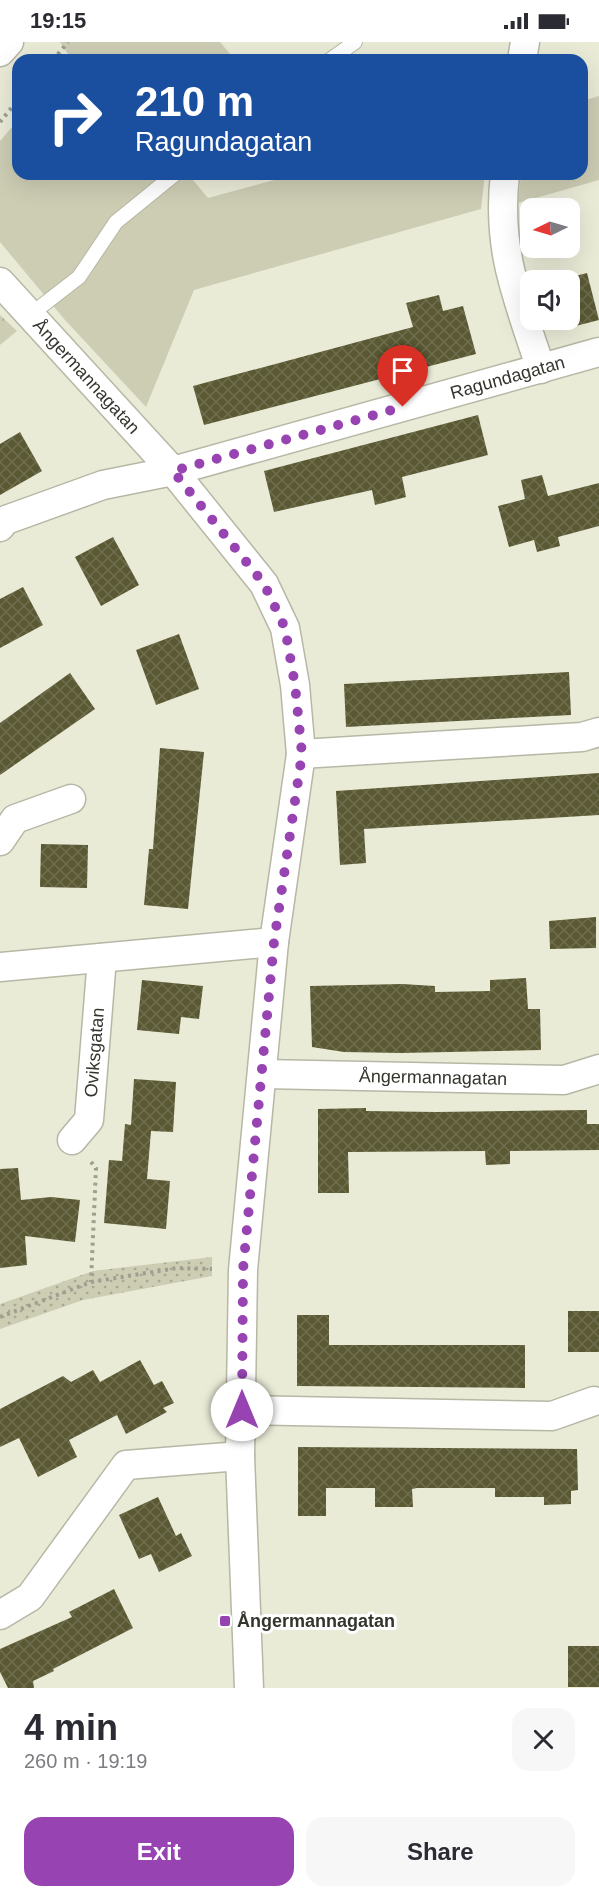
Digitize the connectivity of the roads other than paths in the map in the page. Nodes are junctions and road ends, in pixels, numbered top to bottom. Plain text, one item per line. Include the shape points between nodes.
1 (9, 42) edge
2 (355, 42) edge
3 (0, 52) edge
4 (338, 54) edge
5 (168, 180) edge
6 (504, 180) edge
7 (0, 282) edge
8 (30, 315) junction
9 (599, 352) edge
10 (542, 369) junction
11 (173, 471) junction
12 (0, 527) edge
13 (599, 732) edge
14 (302, 754) junction
15 (71, 799) dead end
16 (0, 841) edge
17 (274, 942) junction
18 (102, 958) junction
19 (0, 967) edge
20 (599, 1069) edge
21 (263, 1074) junction
22 (72, 1140) road end
23 (594, 1401) dead end
24 (242, 1410) junction
25 (240, 1456) junction
26 (0, 1615) edge
27 (249, 1688) edge

1 - 3 street
2 - 4 lane
5 - 8 lane via 116,222 79,277
6 - 10 street via 501,208 507,265
7 - 8 street, Ångermannagatan
8 - 11 street, Ångermannagatan
9 - 10 street, Ragundagatan
10 - 11 street, Ragundagatan
11 - 12 street via 103,485 6,520
11 - 14 street, Ångermannagatan via 264,584 285,628
13 - 14 street via 582,737
14 - 17 street, Ångermannagatan
15 - 16 street via 15,819
17 - 18 street
17 - 21 street, Ångermannagatan
18 - 19 street
18 - 22 street, Oviksgatan via 89,1120
20 - 21 street, Ångermannagatan via 564,1080
21 - 24 street, Ångermannagatan via 243,1270
23 - 24 street via 552,1416
24 - 25 street, Ångermannagatan
25 - 26 street via 126,1465 30,1597
25 - 27 street, Ångermannagatan

